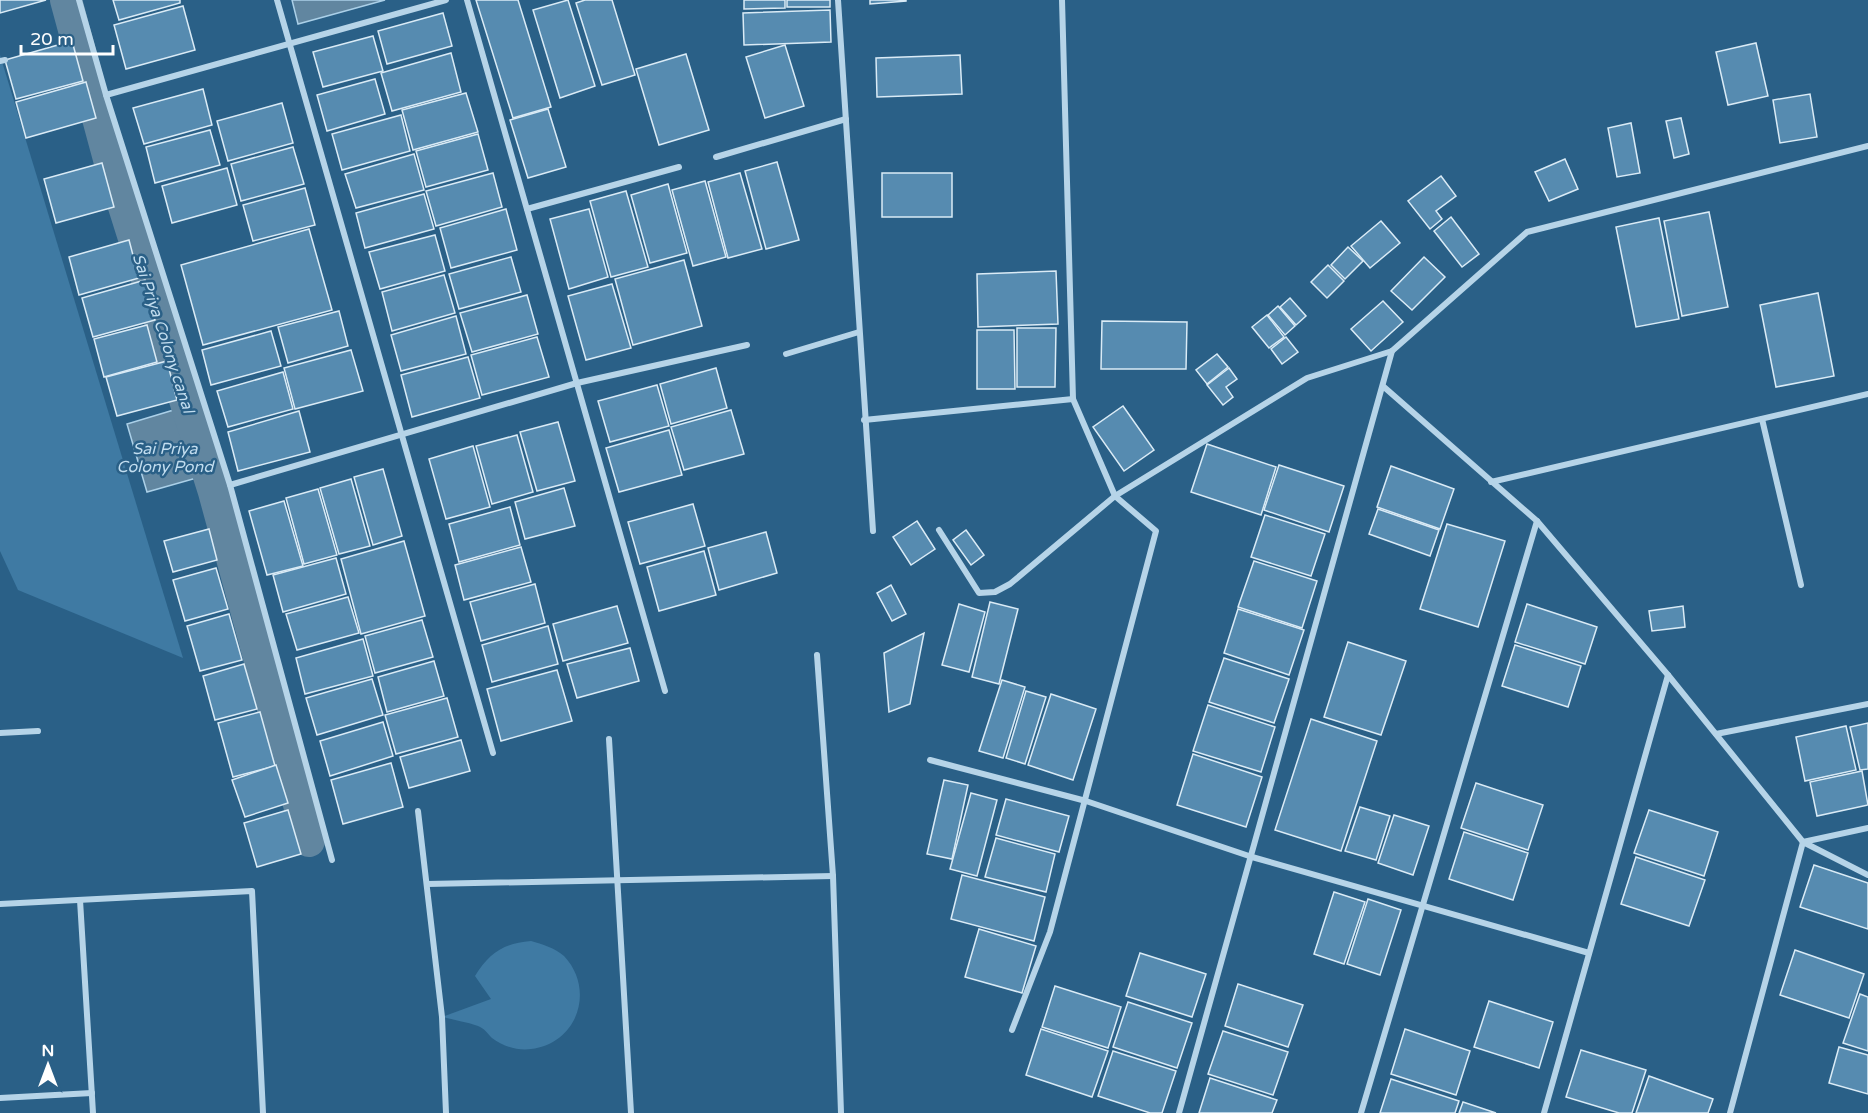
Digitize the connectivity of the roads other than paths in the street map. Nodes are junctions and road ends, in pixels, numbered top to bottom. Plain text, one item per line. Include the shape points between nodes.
1 (79, 0) edge
2 (277, 0) edge
3 (446, 0) edge
4 (467, 0) edge
5 (838, 0) edge
6 (1062, 0) edge
7 (289, 43) junction
8 (106, 95) junction
9 (846, 119) junction
10 (1868, 146) edge
11 (716, 156) dead end
12 (679, 167) dead end
13 (527, 209) junction
14 (859, 332) junction
15 (747, 345) dead end
16 (1392, 351) junction
17 (786, 354) dead end
18 (577, 383) junction
19 (1384, 387) junction
20 (1868, 394) edge
21 (1072, 399) junction
22 (1762, 418) junction
23 (864, 420) junction
24 (403, 434) junction
25 (1491, 482) junction
26 (230, 485) junction
27 (1115, 496) junction
28 (1537, 521) junction
29 (939, 530) dead end
30 (873, 531) dead end
31 (1801, 585) dead end
32 (817, 655) dead end
33 (1668, 675) junction
34 (665, 691) dead end
35 (1868, 704) edge
36 (38, 731) dead end
37 (0, 733) edge
38 (1716, 734) junction
39 (609, 739) dead end
40 (493, 753) dead end
41 (930, 760) dead end
42 (1086, 801) junction
43 (418, 811) dead end
44 (1868, 828) edge
45 (1803, 842) junction
46 (1252, 857) junction
47 (332, 860) dead end
48 (1868, 875) edge
49 (833, 876) junction
50 (617, 880) junction
51 (427, 884) junction
52 (80, 900) junction
53 (0, 904) edge
54 (1423, 904) junction
55 (1589, 953) junction
56 (1012, 1030) dead end
57 (92, 1094) junction
58 (0, 1098) edge
59 (93, 1113) edge
60 (263, 1113) edge
61 (446, 1113) edge
62 (631, 1113) edge
63 (841, 1113) edge
64 (1179, 1113) edge
65 (1362, 1113) edge
66 (1544, 1113) edge
67 (1730, 1113) edge

1 - 8 street
2 - 7 street
3 - 7 street
4 - 13 street
5 - 9 street
6 - 21 street
7 - 8 street
7 - 24 street
8 - 26 street
9 - 11 street
9 - 14 street
10 - 16 street via 1527,232
12 - 13 street
13 - 18 street
14 - 17 street
14 - 23 street
15 - 18 street
16 - 19 street
16 - 27 street via 1307,378
18 - 24 street
18 - 34 street
19 - 25 street
19 - 46 street
20 - 22 street
21 - 23 street
21 - 27 street
22 - 25 street
22 - 31 street
23 - 30 street
24 - 26 street
24 - 40 street
25 - 28 street
26 - 47 street
27 - 29 street via 1010,584 994,592 980,593
27 - 42 street via 1156,531
28 - 33 street
28 - 54 street
32 - 49 street
33 - 38 street
33 - 55 street
35 - 38 street
36 - 37 street
38 - 45 street
39 - 50 street
41 - 42 street
42 - 46 street
42 - 56 street via 1050,932
43 - 51 street
44 - 45 street
45 - 48 street
45 - 67 street
46 - 54 street
46 - 64 street
49 - 50 street
49 - 63 street
50 - 51 street
50 - 62 street
51 - 61 street via 442,1017
52 - 53 street
52 - 57 street
52 - 60 street via 252,891
54 - 55 street
54 - 65 street
55 - 66 street
57 - 58 street
57 - 59 street

